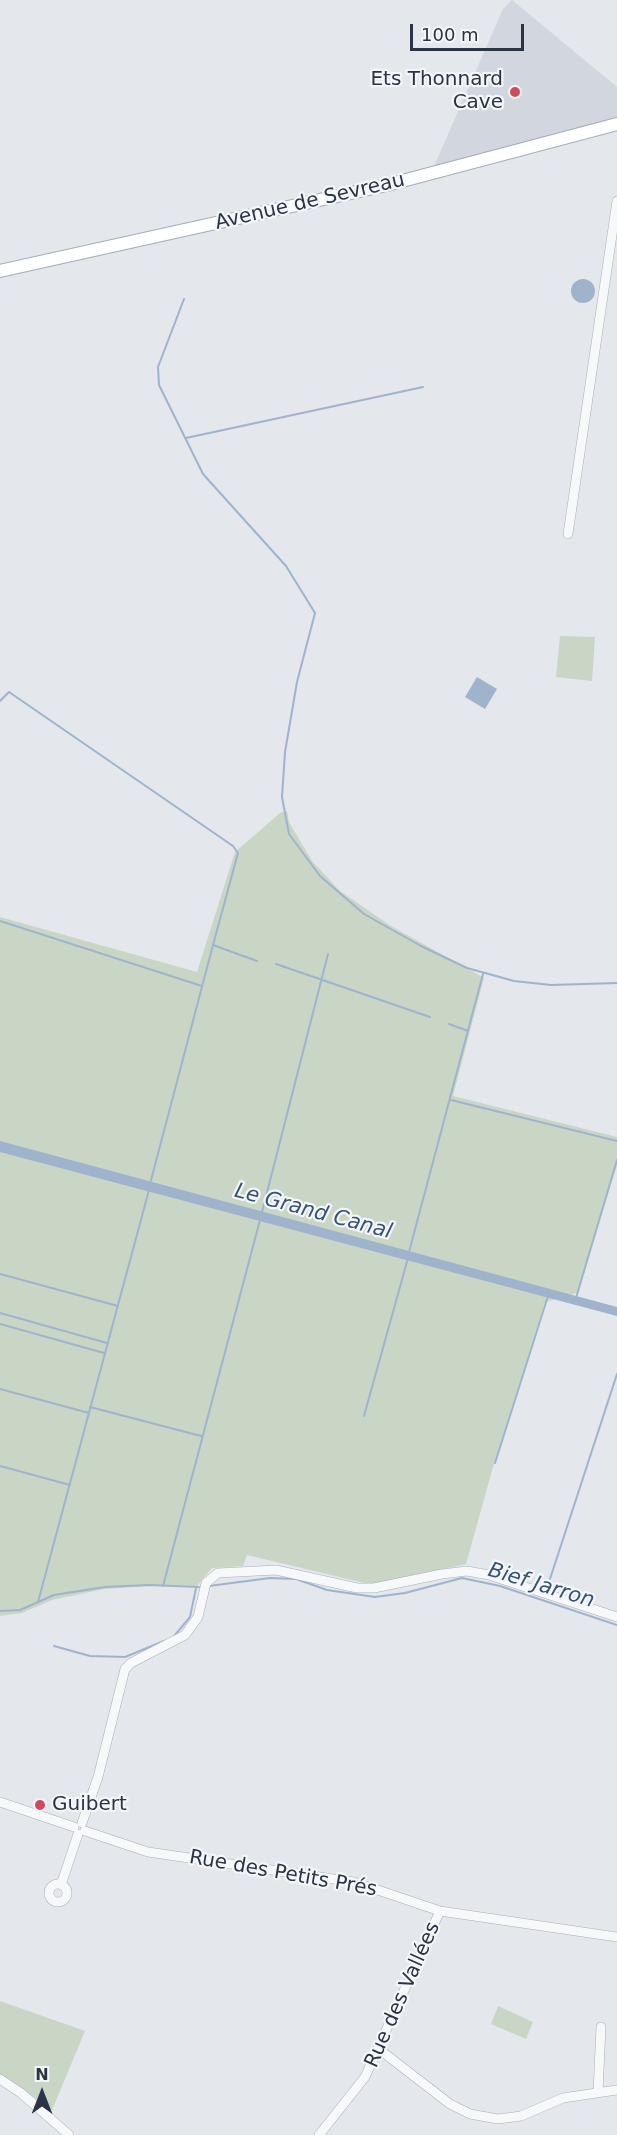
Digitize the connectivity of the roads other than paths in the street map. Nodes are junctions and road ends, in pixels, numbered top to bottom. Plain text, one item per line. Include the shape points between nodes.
1 (617, 124) edge
2 (617, 201) edge
3 (0, 271) edge
4 (568, 534) dead end
5 (617, 1617) edge
6 (0, 1802) edge
7 (80, 1829) junction
8 (61, 1885) dead end
9 (440, 1911) junction
10 (617, 1937) edge
11 (602, 2027) dead end
12 (380, 2050) junction
13 (0, 2079) edge
14 (617, 2090) edge
15 (598, 2092) junction
16 (69, 2135) edge
17 (319, 2135) edge

1 - 3 main road, Avenue de Sevreau via 387,185
2 - 4 street
5 - 7 street via 467,1571 374,1588 357,1588 276,1570 218,1573 206,1583 198,1617 185,1635 125,1669 98,1777
6 - 7 street, Rue des Petits Prés
7 - 8 street
7 - 9 street, Rue des Petits Prés via 148,1852 354,1882
9 - 10 street, Rue des Petits Prés
9 - 12 street, Rue des Vallées
11 - 15 street
12 - 15 street via 470,2115 498,2119 522,2116 563,2098
12 - 17 street, Rue des Vallées via 365,2077
13 - 16 street
14 - 15 street

